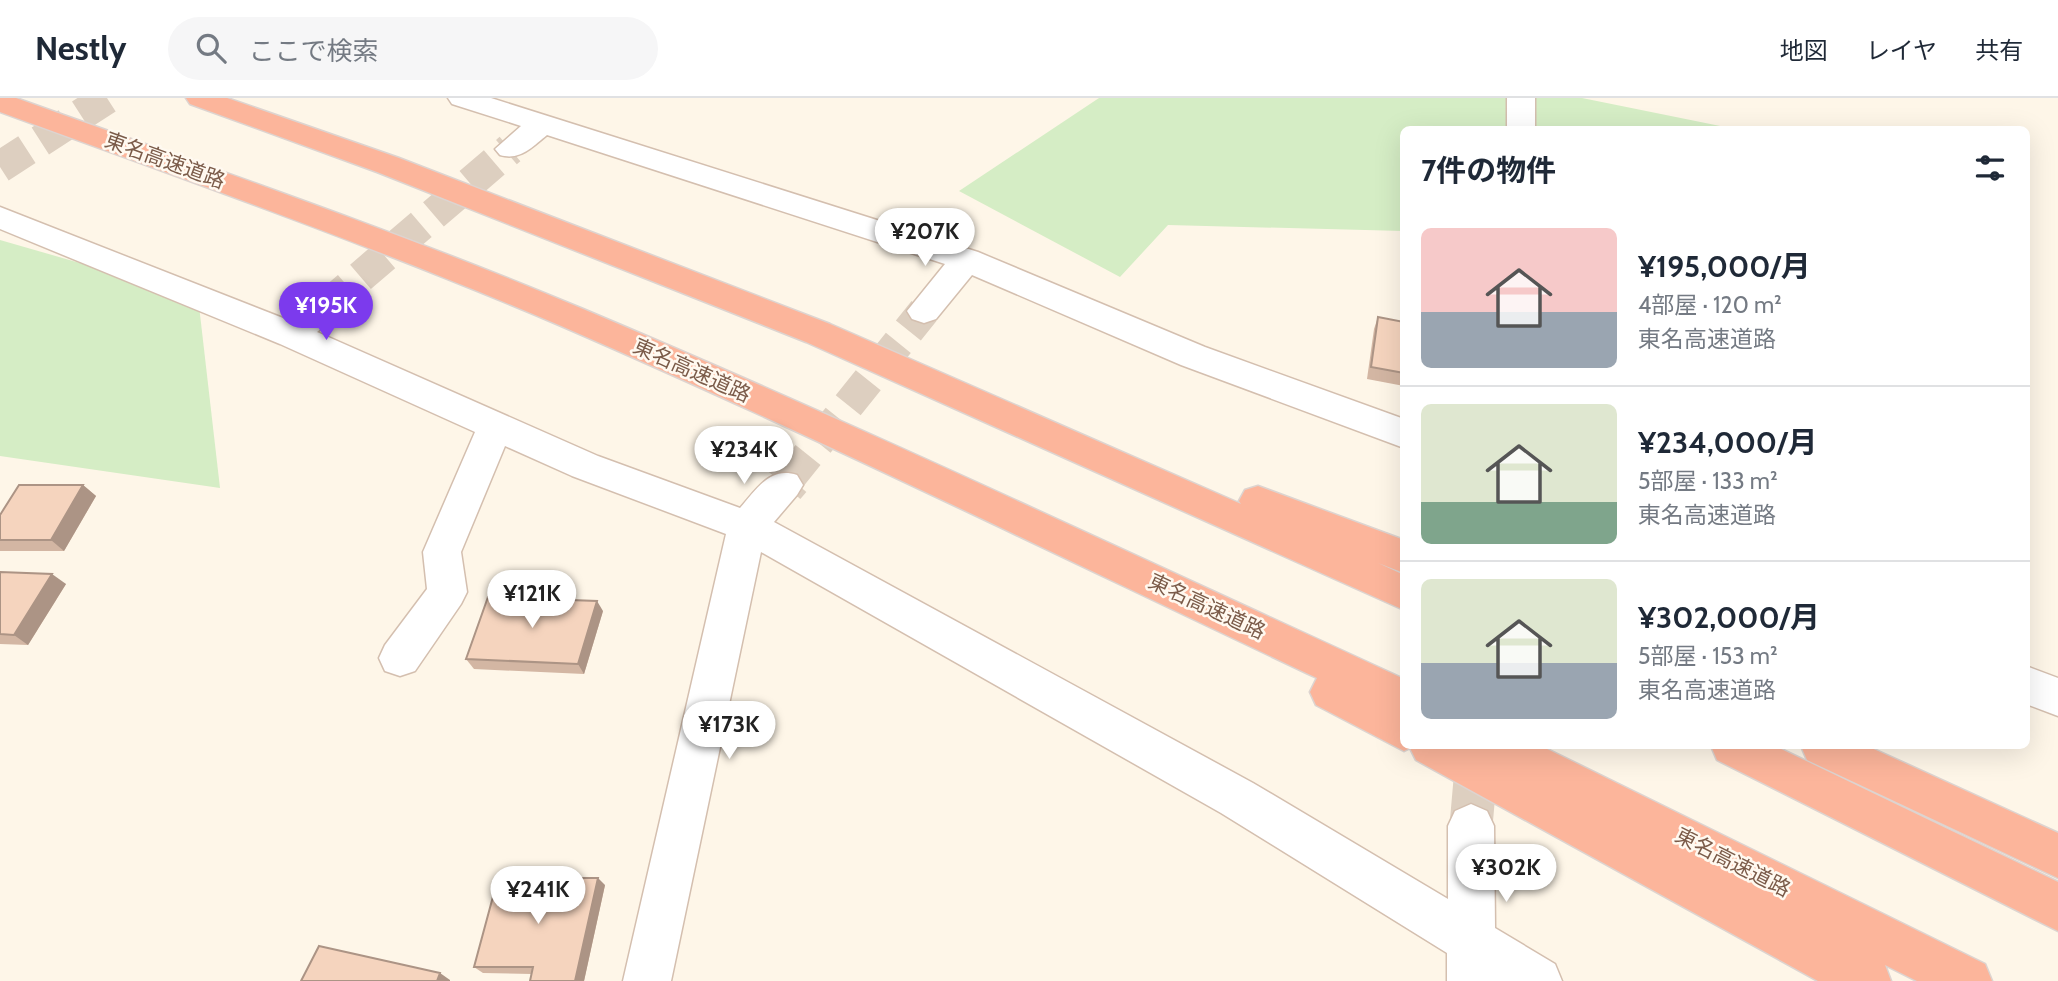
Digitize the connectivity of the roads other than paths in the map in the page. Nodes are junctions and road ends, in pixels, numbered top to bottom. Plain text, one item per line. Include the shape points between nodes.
1 (200, 98) edge
2 (462, 98) edge
3 (1521, 98) edge
4 (0, 102) edge
5 (542, 125) junction
6 (1521, 126) edge
7 (510, 149) tunnel mouth
8 (0, 217) edge
9 (967, 260) junction
10 (324, 308) tunnel mouth
11 (924, 311) tunnel mouth
12 (818, 333) junction
13 (292, 335) junction
14 (763, 401) junction
15 (495, 426) junction
16 (1400, 433) edge
17 (784, 485) tunnel mouth
18 (747, 526) junction
19 (1400, 555) edge
20 (1400, 591) edge
21 (400, 658) dead end
22 (2030, 686) edge
23 (1400, 697) edge
24 (2058, 697) edge
25 (1400, 729) edge
26 (1437, 749) edge
27 (1504, 749) edge
28 (1738, 749) edge
29 (1828, 749) edge
30 (1471, 826) tunnel mouth
31 (2058, 856) edge
32 (2058, 907) edge
33 (1472, 961) edge
34 (647, 981) edge
35 (1538, 981) edge
36 (1867, 981) edge
37 (1968, 981) edge

1 - 12 highway via 388,165
2 - 5 street
3 - 6 street
4 - 14 highway, 東名高速道路 via 308,212 568,316
5 - 7 street
5 - 9 street
8 - 13 street
9 - 11 street
9 - 16 street via 1194,356
10 - 13 street
12 - 19 highway
12 - 20 highway
13 - 15 street
14 - 23 highway, 東名高速道路
14 - 25 highway
15 - 18 street via 585,466
15 - 21 street via 442,552 447,592
17 - 18 street
18 - 33 street via 1237,798
18 - 34 street
22 - 24 street
26 - 36 highway
27 - 37 highway, 東名高速道路
28 - 32 highway
29 - 31 highway
30 - 33 street
33 - 35 street

